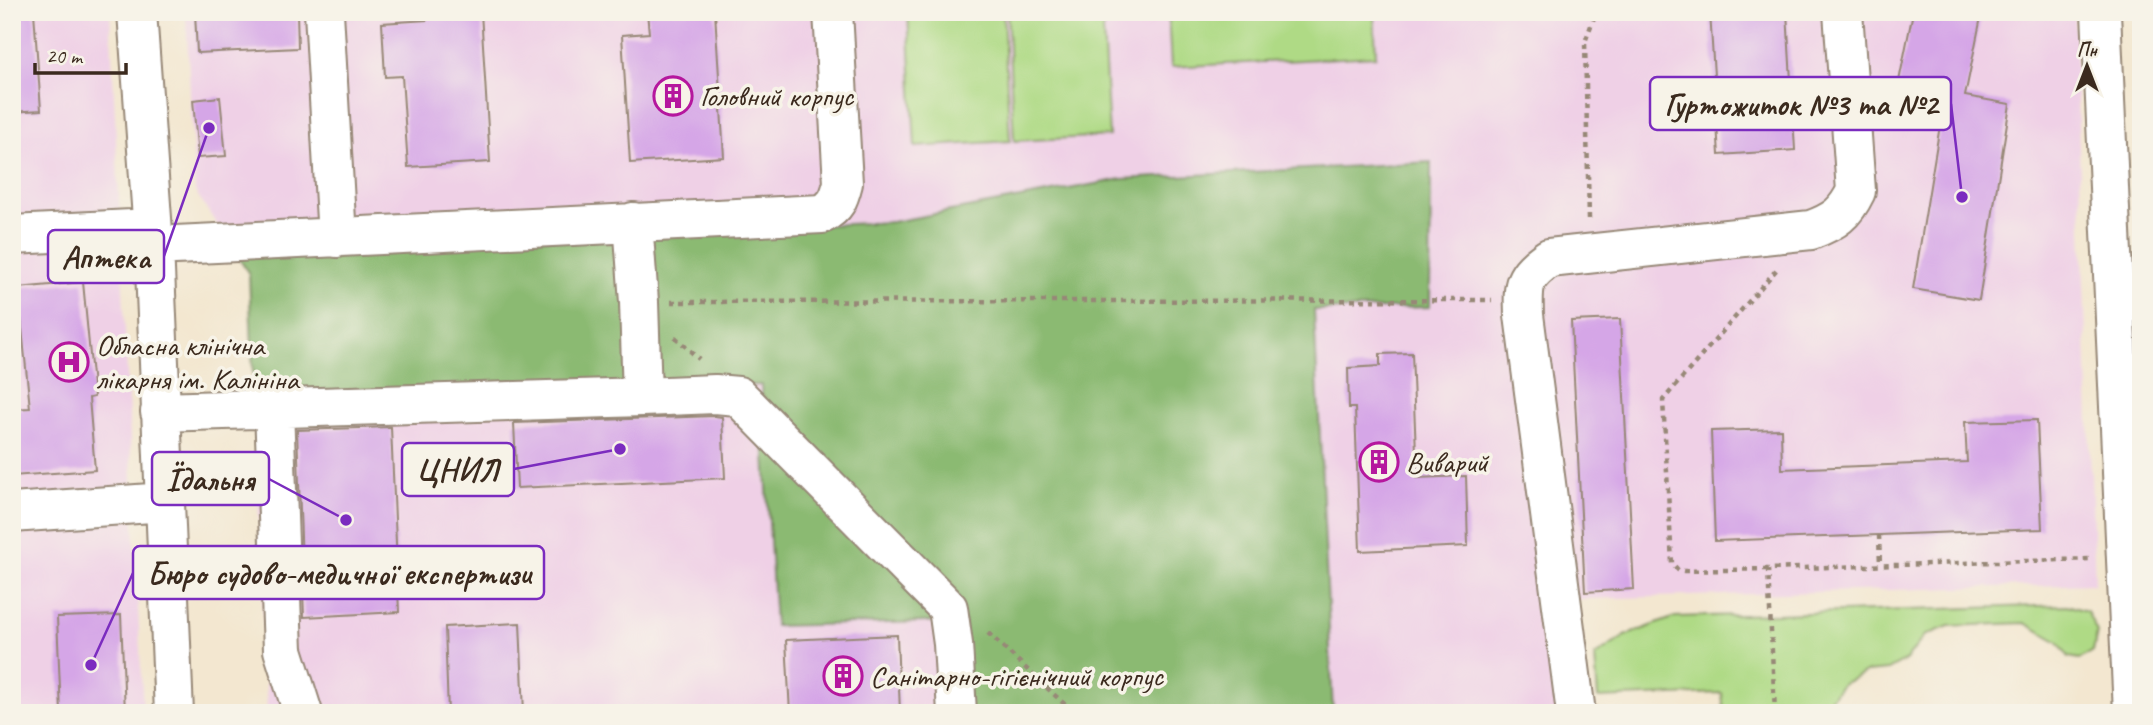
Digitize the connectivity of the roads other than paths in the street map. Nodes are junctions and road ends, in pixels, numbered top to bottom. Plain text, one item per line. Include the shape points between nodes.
1 (137, 12) edge
2 (324, 12) edge
3 (834, 12) edge
4 (1843, 12) edge
5 (2101, 12) edge
6 (633, 222) junction
7 (12, 235) edge
8 (153, 237) junction
9 (337, 238) junction
10 (2127, 305) edge
11 (642, 397) junction
12 (275, 409) junction
13 (160, 412) junction
14 (164, 502) junction
15 (12, 513) edge
16 (174, 713) edge
17 (303, 713) edge
18 (957, 713) edge
19 (1576, 713) edge
20 (2133, 713) edge

1 - 8 street
2 - 9 street
3 - 6 street via 843,183 831,209 822,214
4 - 19 street via 1856,191 1840,215 1811,230 1549,258 1534,269 1523,286
5 - 10 street
6 - 9 street
6 - 11 street
7 - 8 street
8 - 9 street
8 - 13 street
10 - 20 street
11 - 12 street
11 - 18 street via 738,396 948,608
12 - 13 street
12 - 17 street via 283,650
13 - 14 street
14 - 15 street
14 - 16 street

